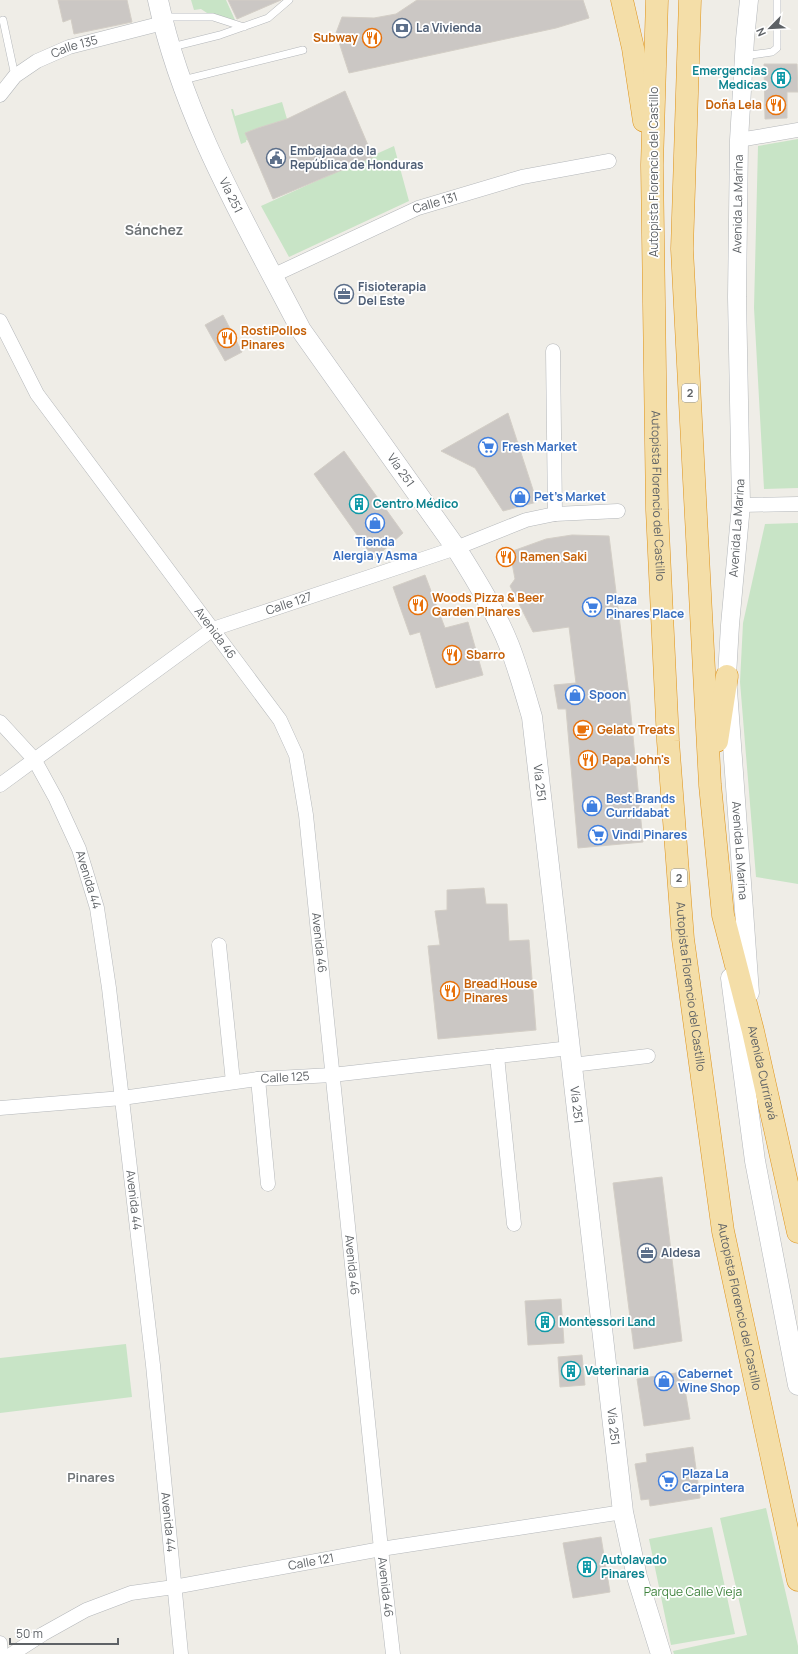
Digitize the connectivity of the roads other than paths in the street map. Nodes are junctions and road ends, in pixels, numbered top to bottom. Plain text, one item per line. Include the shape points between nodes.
1 (289, 0) edge
2 (622, 0) edge
3 (657, 0) edge
4 (690, 0) edge
5 (749, 0) edge
6 (777, 0) edge
7 (161, 13) edge
8 (3, 20) dead end
9 (244, 27) junction
10 (171, 48) junction
11 (303, 50) dead end
12 (744, 56) junction
13 (15, 76) junction
14 (181, 81) junction
15 (0, 95) edge
16 (798, 130) edge
17 (739, 140) junction
18 (609, 161) dead end
19 (652, 165) junction
20 (272, 276) junction
21 (0, 321) edge
22 (553, 351) dead end
23 (798, 504) edge
24 (741, 505) junction
25 (618, 511) dead end
26 (555, 514) junction
27 (456, 548) junction
28 (212, 629) junction
29 (727, 676) junction
30 (0, 722) edge
31 (34, 759) junction
32 (0, 785) edge
33 (710, 785) junction
34 (723, 915) junction
35 (219, 945) dead end
36 (753, 1031) junction
37 (497, 1056) junction
38 (571, 1056) junction
39 (648, 1056) dead end
40 (332, 1075) junction
41 (258, 1079) junction
42 (233, 1082) junction
43 (122, 1098) junction
44 (0, 1108) edge
45 (268, 1184) dead end
46 (514, 1224) dead end
47 (798, 1232) edge
48 (798, 1385) edge
49 (623, 1512) junction
50 (381, 1549) junction
51 (798, 1580) edge
52 (174, 1587) junction
53 (0, 1643) edge
54 (1, 1654) edge
55 (12, 1654) edge
56 (181, 1654) edge
57 (393, 1654) edge
58 (661, 1654) edge

1 - 9 lane via 268,18
2 - 19 highway via 633,48 640,104
3 - 19 highway, Autopista Florencio del Castillo / 2
4 - 33 highway, 2 via 682,249
5 - 12 street, Avenida La Marina
6 - 12 lane via 777,48 772,52
7 - 9 lane via 213,17
7 - 10 main road, Vía 251
7 - 13 street, Calle 135 via 69,47 37,61
8 - 13 lane
9 - 10 lane
10 - 14 main road, Vía 251
11 - 14 lane
12 - 17 street, Avenida La Marina
13 - 15 street, Calle 135
14 - 20 main road, Vía 251 via 223,178
16 - 17 street
17 - 24 street, Avenida La Marina via 737,297
18 - 20 street, Calle 131 via 522,177 418,208
19 - 51 highway, Autopista Florencio del Castillo / 2 via 657,510 668,741 683,939 723,1231
20 - 27 main road, Vía 251 via 301,330
21 - 28 street, Avenida 46 via 37,394
22 - 26 street
23 - 24 street
24 - 29 street, Avenida La Marina
25 - 26 street, Calle 127
26 - 27 street, Calle 127 via 526,520
27 - 28 street, Calle 127
27 - 38 main road, Vía 251 via 479,584 509,644 532,718
28 - 31 street, Calle 127
28 - 40 street, Avenida 46 via 280,720 296,755 306,815
29 - 33 highway
29 - 36 street, Avenida La Marina
30 - 31 street, Avenida 44
31 - 32 street, Calle 127
31 - 43 street, Avenida 44 via 79,849 97,908
33 - 34 highway, 2
34 - 36 highway, Avenida Curriravá
34 - 48 main road via 755,1161
35 - 42 street
36 - 47 highway, Avenida Curriravá
37 - 38 street, Calle 125
37 - 40 street, Calle 125
37 - 46 street
38 - 39 street, Calle 125
38 - 49 main road, Vía 251
40 - 41 street, Calle 125
40 - 50 street, Avenida 46
41 - 42 street, Calle 125
41 - 45 street
42 - 43 street, Calle 125
43 - 44 street, Calle 125
43 - 52 street, Avenida 44 via 153,1365
49 - 50 street, Calle 121
49 - 58 main road, Vía 251 via 637,1576
50 - 52 street, Calle 121
50 - 57 street, Avenida 46
52 - 55 street, Calle 121 via 131,1593 86,1610
52 - 56 street, Avenida 44
53 - 54 street

